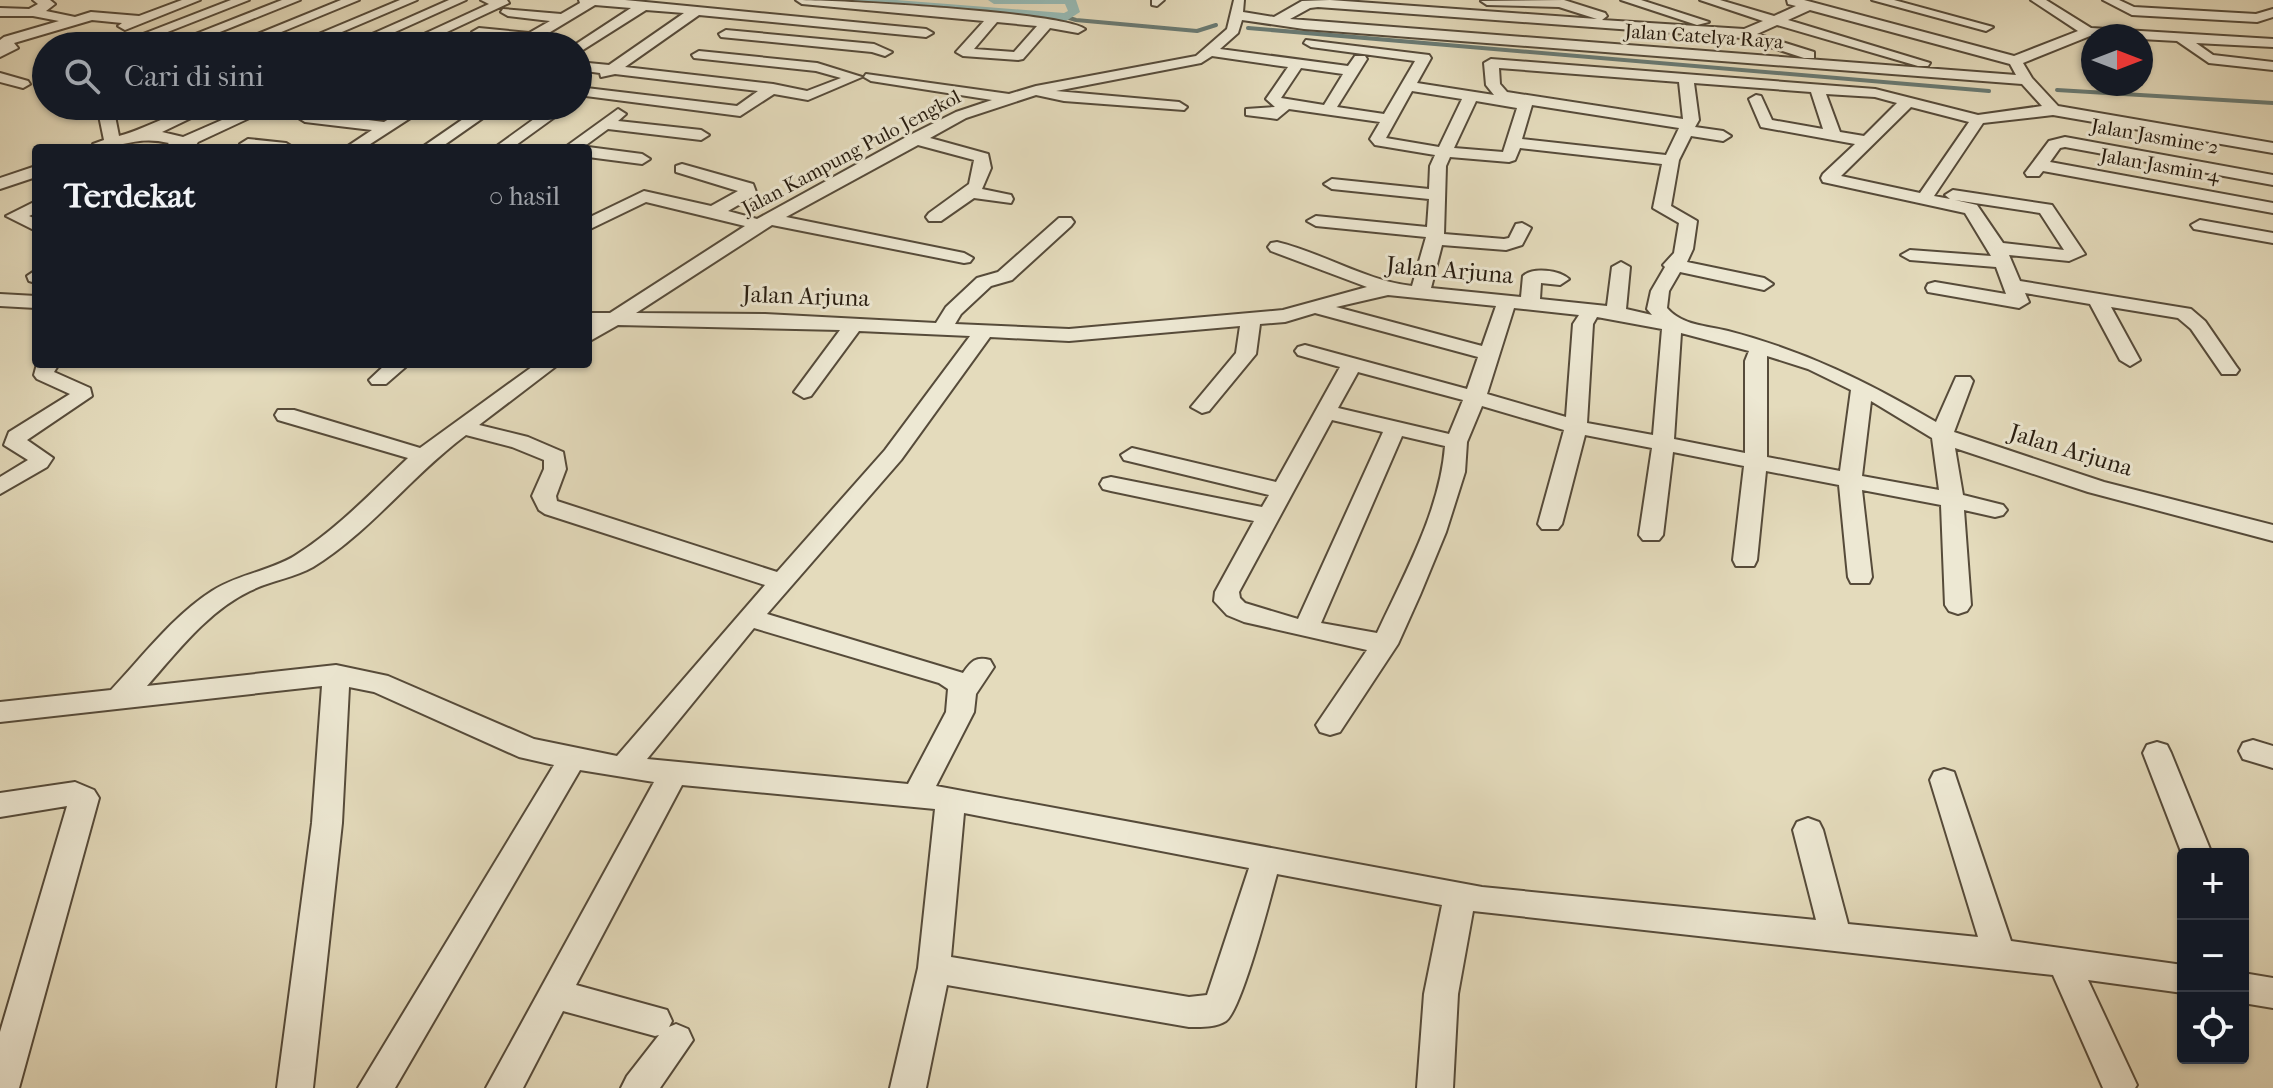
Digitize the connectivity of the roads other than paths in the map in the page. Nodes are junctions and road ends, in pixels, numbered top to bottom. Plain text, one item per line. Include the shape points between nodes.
1 (194, 0) edge
2 (243, 0) edge
3 (294, 0) edge
4 (353, 0) edge
5 (411, 0) edge
6 (460, 0) edge
7 (487, 0) edge
8 (585, 0) edge
9 (802, 0) edge
10 (1627, 0) edge
11 (1706, 0) edge
12 (1791, 0) edge
13 (1878, 0) edge
14 (2037, 0) edge
15 (2109, 0) edge
16 (592, 1) edge
17 (1499, 1) edge
18 (827, 2) junction
19 (37, 4) edge
20 (1377, 4) edge
21 (671, 5) edge
22 (692, 5) edge
23 (1809, 5) junction
24 (643, 6) junction
25 (1851, 6) dead end
26 (1963, 8) dead end
27 (6, 10) edge
28 (508, 12) dead end
29 (1435, 12) junction
30 (944, 13) junction
31 (1838, 13) junction
32 (2273, 13) edge
33 (2203, 15) junction
34 (749, 16) junction
35 (1236, 17) edge
36 (563, 18) junction
37 (994, 18) junction
38 (74, 20) junction
39 (139, 20) junction
40 (803, 21) junction
41 (1276, 21) junction
42 (1776, 21) junction
43 (1047, 23) junction
44 (1628, 27) junction
45 (2081, 28) edge
46 (1078, 29) dead end
47 (895, 30) junction
48 (35, 32) edge
49 (134, 32) edge
50 (157, 32) edge
51 (209, 32) edge
52 (271, 32) edge
53 (337, 32) edge
54 (385, 32) edge
55 (437, 32) edge
56 (539, 32) edge
57 (32, 33) edge
58 (726, 34) junction
59 (1745, 34) junction
60 (1433, 35) junction
61 (2081, 35) edge
62 (2153, 36) edge
63 (2181, 38) junction
64 (592, 40) edge
65 (2232, 41) junction
66 (1311, 43) dead end
67 (2273, 43) edge
68 (1366, 50) junction
69 (1630, 51) junction
70 (0, 53) edge
71 (1215, 53) dead end
72 (699, 55) junction
73 (2015, 61) junction
74 (1297, 64) junction
75 (2273, 66) edge
76 (1846, 67) junction
77 (592, 68) edge
78 (613, 70) junction
79 (1353, 71) junction
80 (1940, 74) junction
81 (672, 76) junction
82 (0, 77) edge
83 (871, 77) dead end
84 (1686, 78) junction
85 (23, 84) dead end
86 (592, 84) edge
87 (1409, 86) junction
88 (1555, 86) junction
89 (773, 88) junction
90 (1817, 89) junction
91 (1036, 90) junction
92 (592, 94) edge
93 (2040, 94) junction
94 (1471, 96) junction
95 (1008, 98) junction
96 (1756, 99) dead end
97 (636, 100) junction
98 (1909, 100) junction
99 (1285, 105) junction
100 (1179, 107) dead end
101 (1328, 110) junction
102 (1251, 112) dead end
103 (1389, 119) junction
104 (105, 120) edge
105 (166, 120) edge
106 (235, 120) edge
107 (329, 120) edge
108 (398, 120) edge
109 (471, 120) edge
110 (542, 120) edge
111 (1978, 120) junction
112 (605, 124) junction
113 (386, 127) junction
114 (1688, 128) junction
115 (147, 133) junction
116 (1833, 134) junction
117 (701, 135) dead end
118 (1723, 136) dead end
119 (914, 139) junction
120 (1868, 141) junction
121 (1515, 143) junction
122 (105, 144) edge
123 (108, 144) edge
124 (175, 144) edge
125 (180, 144) edge
126 (359, 144) edge
127 (435, 144) edge
128 (508, 144) edge
129 (578, 144) edge
130 (2268, 147) edge
131 (1443, 152) junction
132 (592, 153) edge
133 (642, 159) dead end
134 (1671, 160) junction
135 (682, 169) dead end
136 (2036, 169) joint
137 (32, 172) edge
138 (2272, 179) edge
139 (0, 184) edge
140 (1332, 184) dead end
141 (971, 192) junction
142 (1435, 195) junction
143 (1925, 195) junction
144 (1005, 199) dead end
145 (2273, 200) edge
146 (1972, 204) junction
147 (32, 208) edge
148 (2273, 208) edge
149 (713, 212) junction
150 (935, 217) dead end
151 (1316, 221) dead end
152 (764, 222) junction
153 (1065, 222) dead end
154 (592, 223) edge
155 (32, 224) edge
156 (2200, 225) dead end
157 (1522, 228) dead end
158 (1436, 236) junction
159 (2273, 238) edge
160 (1277, 247) dead end
161 (1910, 255) dead end
162 (2000, 255) junction
163 (964, 258) dead end
164 (1672, 265) junction
165 (1621, 267) dead end
166 (1560, 279) dead end
167 (1764, 284) dead end
168 (2010, 285) junction
169 (1935, 288) dead end
170 (1388, 289) junction
171 (32, 290) edge
172 (1420, 292) junction
173 (2097, 298) junction
174 (5, 300) edge
175 (1507, 301) junction
176 (32, 302) edge
177 (1530, 303) junction
178 (1319, 308) junction
179 (1591, 310) junction
180 (1616, 313) junction
181 (592, 319) edge
182 (612, 319) junction
183 (1251, 320) junction
184 (854, 324) junction
185 (1672, 326) junction
186 (943, 328) junction
187 (984, 331) junction
188 (592, 333) edge
189 (1761, 347) junction
190 (1305, 351) dead end
191 (1488, 354) junction
192 (2130, 360) dead end
193 (1352, 364) junction
194 (44, 368) edge
195 (394, 368) edge
196 (543, 368) edge
197 (2229, 370) dead end
198 (379, 380) dead end
199 (1963, 381) dead end
200 (1862, 387) junction
201 (804, 392) dead end
202 (1475, 397) junction
203 (1202, 407) dead end
204 (1326, 412) junction
205 (286, 415) dead end
206 (460, 427) junction
207 (1576, 427) junction
208 (1395, 428) junction
209 (1942, 435) junction
210 (1456, 442) junction
211 (1663, 445) junction
212 (1132, 455) dead end
213 (423, 456) junction
214 (1756, 462) junction
215 (1850, 480) junction
216 (1111, 484) dead end
217 (0, 487) edge
218 (1282, 491) junction
219 (1952, 500) junction
220 (1995, 510) dead end
221 (1268, 516) junction
222 (1550, 524) dead end
223 (2273, 533) edge
224 (1651, 535) dead end
225 (1745, 560) dead end
226 (1860, 577) dead end
227 (782, 582) junction
228 (1958, 605) dead end
229 (749, 618) junction
230 (1306, 629) junction
231 (1385, 644) junction
232 (981, 667) dead end
233 (336, 675) junction
234 (963, 692) junction
235 (117, 701) junction
236 (0, 712) edge
237 (1330, 725) dead end
238 (2157, 753) dead end
239 (572, 759) junction
240 (623, 768) junction
241 (673, 774) junction
242 (1944, 780) dead end
243 (917, 795) junction
244 (951, 799) junction
245 (0, 805) edge
246 (1808, 830) dead end
247 (2195, 848) edge
248 (1267, 858) junction
249 (1460, 896) junction
250 (1836, 938) junction
251 (1999, 953) junction
252 (2064, 962) junction
253 (934, 968) junction
254 (2177, 978) edge
255 (553, 994) junction
256 (3, 1069) edge
257 (2119, 1085) dead end
258 (295, 1088) edge
259 (376, 1088) edge
260 (504, 1088) edge
261 (639, 1088) edge
262 (908, 1088) edge
263 (1435, 1088) edge

1 - 39 street
2 - 50 street
3 - 51 street
4 - 52 street
5 - 53 street
6 - 54 street
7 - 55 street via 503,3
8 - 16 street
9 - 18 street
10 - 59 street
11 - 42 street
12 - 23 street
13 - 26 street via 1986,27
14 - 45 street
15 - 33 street via 2132,11
16 - 24 street
16 - 36 street
17 - 29 street via 1451,2
17 - 44 street via 1563,3
18 - 30 street
18 - 40 street
19 - 27 street via 28,13
19 - 38 street
20 - 29 street
20 - 41 street via 1310,4
21 - 22 street
21 - 24 street
22 - 34 street
22 - 78 street
23 - 31 street
23 - 42 street
24 - 64 street
25 - 31 street
28 - 36 street
29 - 44 street
29 - 60 street
30 - 37 street
30 - 47 street via 923,39
31 - 73 street
32 - 33 street via 2260,18
33 - 65 street
34 - 40 street
34 - 58 street
35 - 41 street, Jalan Catelya Raya
35 - 91 street, Jalan Kampung Pulo Jengkol via 1200,59
36 - 56 street
37 - 43 street
37 - 43 street via 963,52 1018,56
38 - 39 street via 93,15
38 - 48 street
39 - 49 street via 122,28
40 - 47 street
41 - 60 street, Jalan Catelya Raya
42 - 59 street
42 - 80 street via 1933,66
43 - 46 street
44 - 59 street
44 - 69 street
47 - 58 street via 880,50
57 - 70 street via 9,40 5,43 11,48
58 - 72 street
59 - 76 street
60 - 69 street, Jalan Catelya Raya
61 - 73 street
62 - 63 street
63 - 65 street
63 - 75 street via 2209,59
65 - 67 street
66 - 68 street
68 - 79 street
68 - 87 street via 1424,58
69 - 76 street, Jalan Catelya Raya
71 - 74 street
72 - 81 street
72 - 89 street via 855,76 833,90 808,96
73 - 93 street
74 - 79 street
74 - 99 street via 1273,99
76 - 80 street, Jalan Catelya Raya
77 - 78 street
78 - 81 street
78 - 86 street
79 - 101 street
80 - 93 street, Jalan Catelya Raya
81 - 89 street
82 - 85 street
83 - 95 street
84 - 88 street
84 - 90 street
84 - 114 street
87 - 94 street
87 - 103 street
88 - 88 street via 1502,96 1493,85 1492,62
88 - 114 street
89 - 97 street via 741,111
90 - 98 street
90 - 116 street
91 - 95 street, Jalan Kampung Pulo Jengkol
91 - 100 street
92 - 97 street
93 - 111 street
93 - 130 street
94 - 121 street via 1526,105 1526,126
94 - 131 street
95 - 119 street, Jalan Kampung Pulo Jengkol
96 - 116 street via 1766,124
97 - 112 street
98 - 111 street
98 - 120 street
99 - 101 street
99 - 102 street via 1277,114
101 - 103 street
103 - 131 street via 1379,141
104 - 122 street
105 - 115 street
106 - 125 street
107 - 113 street
108 - 113 street
109 - 127 street
110 - 128 street
111 - 143 street
112 - 117 street
112 - 129 street
113 - 126 street
114 - 118 street
114 - 134 street
115 - 123 street
115 - 124 street
116 - 120 street
119 - 141 street via 981,155 984,175
119 - 152 street, Jalan Kampung Pulo Jengkol
120 - 143 street via 1830,179
121 - 131 street via 1504,158
121 - 134 street
130 - 138 street
131 - 142 street
132 - 133 street
134 - 164 street via 1662,208 1688,221 1684,252
135 - 149 street via 749,190
136 - 138 street, Jalan Jasmine 2 via 2055,144 2070,143
136 - 148 street, Jalan Jasmin 4
137 - 139 street
138 - 145 street
140 - 142 street
141 - 144 street
141 - 150 street
142 - 158 street
143 - 146 street
146 - 162 street
146 - 162 street via 2046,209 2076,254
147 - 155 street via 15,217
149 - 152 street
149 - 154 street via 643,196
151 - 158 street
152 - 163 street
152 - 182 street, Jalan Kampung Pulo Jengkol
153 - 186 street via 1005,276 984,282
156 - 159 street
157 - 158 street via 1516,241 1506,245
158 - 172 street
160 - 170 street
161 - 162 street
162 - 168 street
164 - 167 street
164 - 185 street via 1657,294 1657,309
165 - 180 street
166 - 177 street via 1532,276
168 - 169 street via 2018,303
168 - 173 street
170 - 172 street, Jalan Arjuna
170 - 178 street, Jalan Arjuna
171 - 174 street
172 - 175 street, Jalan Arjuna
173 - 192 street
173 - 197 street via 2188,315
174 - 176 street
175 - 177 street, Jalan Arjuna
175 - 191 street
177 - 179 street, Jalan Arjuna
178 - 183 street, Jalan Arjuna
178 - 191 street
179 - 180 street, Jalan Arjuna
179 - 207 street via 1583,324
180 - 185 street, Jalan Arjuna
181 - 182 street, Jalan Arjuna
182 - 184 street, Jalan Arjuna
182 - 188 street, Jalan Kampung Pulo Jengkol
183 - 187 street, Jalan Arjuna via 1069,335
183 - 203 street via 1246,354
184 - 186 street, Jalan Arjuna
184 - 201 street
185 - 189 street, Jalan Arjuna
185 - 211 street
186 - 187 street, Jalan Arjuna
187 - 227 street via 893,455
189 - 200 street, Jalan Arjuna
189 - 214 street via 1755,361
190 - 193 street
191 - 202 street
193 - 202 street
193 - 204 street
194 - 217 street via 44,375 82,396 17,437 18,448 42,458
195 - 198 street
196 - 206 street
199 - 209 street
200 - 209 street, Jalan Arjuna
200 - 215 street
202 - 207 street
202 - 210 street
204 - 208 street
204 - 218 street
205 - 213 street
206 - 213 street
206 - 227 street via 555,457 544,496 553,509
207 - 211 street
207 - 222 street
208 - 210 street
208 - 230 street
209 - 219 street
209 - 223 street, Jalan Arjuna via 2083,483
210 - 231 street via 1454,472 1434,532
211 - 214 street
211 - 224 street
212 - 218 street
213 - 235 street via 303,562 232,589 199,614
214 - 215 street
214 - 225 street
215 - 219 street
215 - 226 street
216 - 221 street
218 - 221 street
219 - 220 street
219 - 228 street
221 - 230 street via 1227,601 1236,611
227 - 229 street
229 - 234 street via 948,676
229 - 240 street
230 - 231 street
231 - 237 street
232 - 234 street
233 - 235 street
233 - 239 street via 379,683 497,738
233 - 258 street via 327,823
234 - 243 street via 960,712
235 - 236 street
238 - 247 street
239 - 240 street
239 - 259 street
240 - 241 street
241 - 243 street
241 - 255 street
242 - 251 street
243 - 244 street
244 - 248 street
244 - 253 street
245 - 256 street via 83,796
246 - 250 street
248 - 249 street
248 - 253 street via 1221,1003 1213,1011 1189,1012
249 - 250 street
249 - 263 street via 1441,994
250 - 251 street
251 - 252 street
252 - 254 street
252 - 257 street
253 - 262 street
255 - 260 street
255 - 261 street via 666,1030

